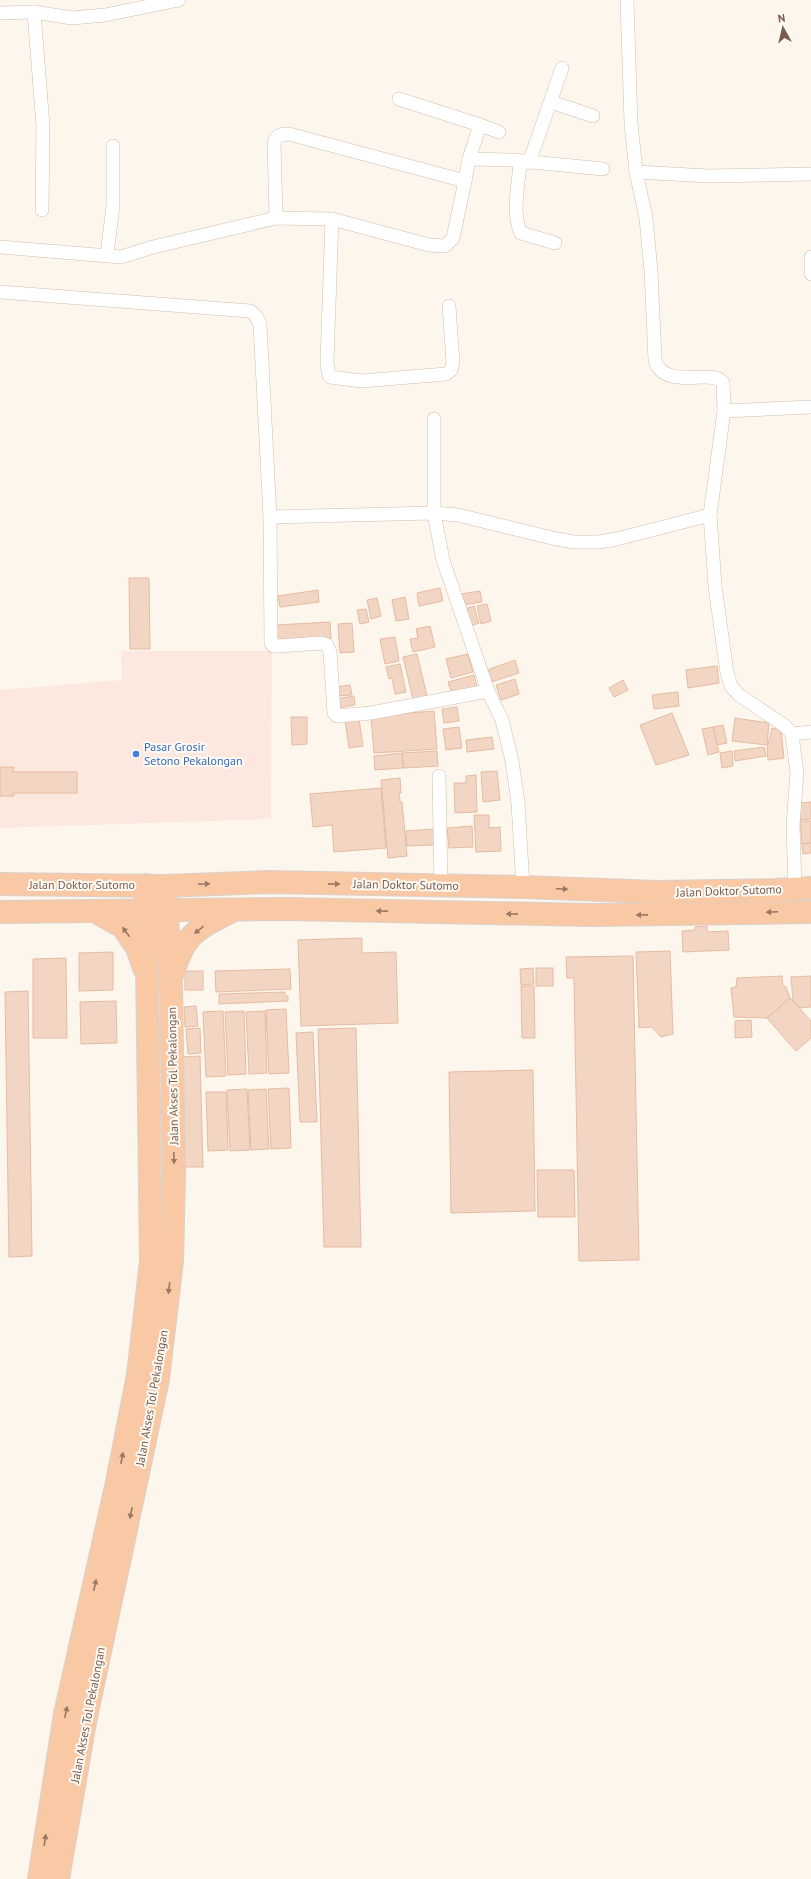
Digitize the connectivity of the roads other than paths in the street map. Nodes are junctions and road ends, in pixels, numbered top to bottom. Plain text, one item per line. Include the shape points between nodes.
1 (179, 0) edge
2 (627, 0) edge
3 (34, 12) junction
4 (0, 13) edge
5 (562, 68) dead end
6 (399, 99) dead end
7 (551, 102) junction
8 (593, 116) dead end
9 (479, 127) junction
10 (499, 132) dead end
11 (113, 146) dead end
12 (469, 159) junction
13 (520, 162) junction
14 (603, 169) dead end
15 (636, 172) junction
16 (811, 174) edge
17 (465, 181) junction
18 (42, 210) dead end
19 (276, 218) junction
20 (332, 219) junction
21 (555, 242) dead end
22 (0, 247) edge
23 (107, 254) junction
24 (811, 257) edge
25 (811, 274) edge
26 (0, 292) edge
27 (449, 306) dead end
28 (811, 407) edge
29 (724, 410) junction
30 (434, 419) dead end
31 (434, 513) junction
32 (710, 515) junction
33 (270, 517) junction
34 (488, 691) junction
35 (811, 732) edge
36 (792, 734) junction
37 (439, 776) dead end
38 (0, 884) edge
39 (156, 885) junction
40 (441, 886) junction
41 (523, 887) junction
42 (803, 888) edge
43 (94, 911) junction
44 (157, 911) junction
45 (232, 911) junction
46 (0, 912) edge
47 (811, 912) edge
48 (148, 979) junction
49 (171, 980) junction
50 (39, 1879) edge
51 (58, 1879) edge

1 - 3 street via 105,15 72,18
2 - 15 street via 629,80
3 - 4 street
3 - 18 street via 43,126
5 - 7 street
6 - 9 street
7 - 8 street
7 - 13 street
9 - 10 street
9 - 12 street
11 - 23 street via 113,206
12 - 13 street
12 - 17 street
13 - 14 street
13 - 21 street via 516,216 518,227 521,233
15 - 16 street via 709,176
15 - 29 street via 646,218 657,367 663,373 675,376 720,380 724,387
17 - 19 street via 281,134 276,137 274,143
17 - 20 street via 453,238 445,246
19 - 20 street
19 - 23 street via 121,257
20 - 27 street via 327,361 330,377 362,381 446,374 451,370 453,362
22 - 23 street
24 - 25 street
26 - 33 street via 250,311 256,316 260,324
28 - 29 street
29 - 32 street
30 - 31 street
31 - 32 street via 458,515 573,542 599,542
31 - 33 street
31 - 34 street via 443,560
32 - 36 street via 715,586 731,686
33 - 34 street via 271,643 273,646 322,643 327,645 330,652 334,713 337,716 371,713
34 - 41 street via 502,720 512,761 518,803
35 - 36 street
36 - 42 street via 797,773 793,825
37 - 40 street
38 - 39 highway, Jalan Doktor Sutomo
39 -> 40 highway, Jalan Doktor Sutomo via 269,882
39 - 44 highway, Jalan Akses Tol Pekalongan
40 - 41 highway, Jalan Doktor Sutomo
41 -> 42 highway, Jalan Doktor Sutomo via 657,892
43 - 44 highway, Jalan Doktor Sutomo
43 - 46 highway, Jalan Doktor Sutomo
48 -> 43 highway via 137,948 123,927
44 - 45 highway, Jalan Doktor Sutomo
44 - 48 highway, Jalan Akses Tol Pekalongan
44 - 49 highway, Jalan Akses Tol Pekalongan
47 -> 45 highway, Jalan Doktor Sutomo via 591,915 288,909
45 -> 49 highway via 197,929 180,951
50 -> 48 highway, Jalan Akses Tol Pekalongan via 65,1714 116,1490 138,1375 151,1261
49 -> 51 highway, Jalan Akses Tol Pekalongan via 174,1176 172,1261 158,1379 86,1722

